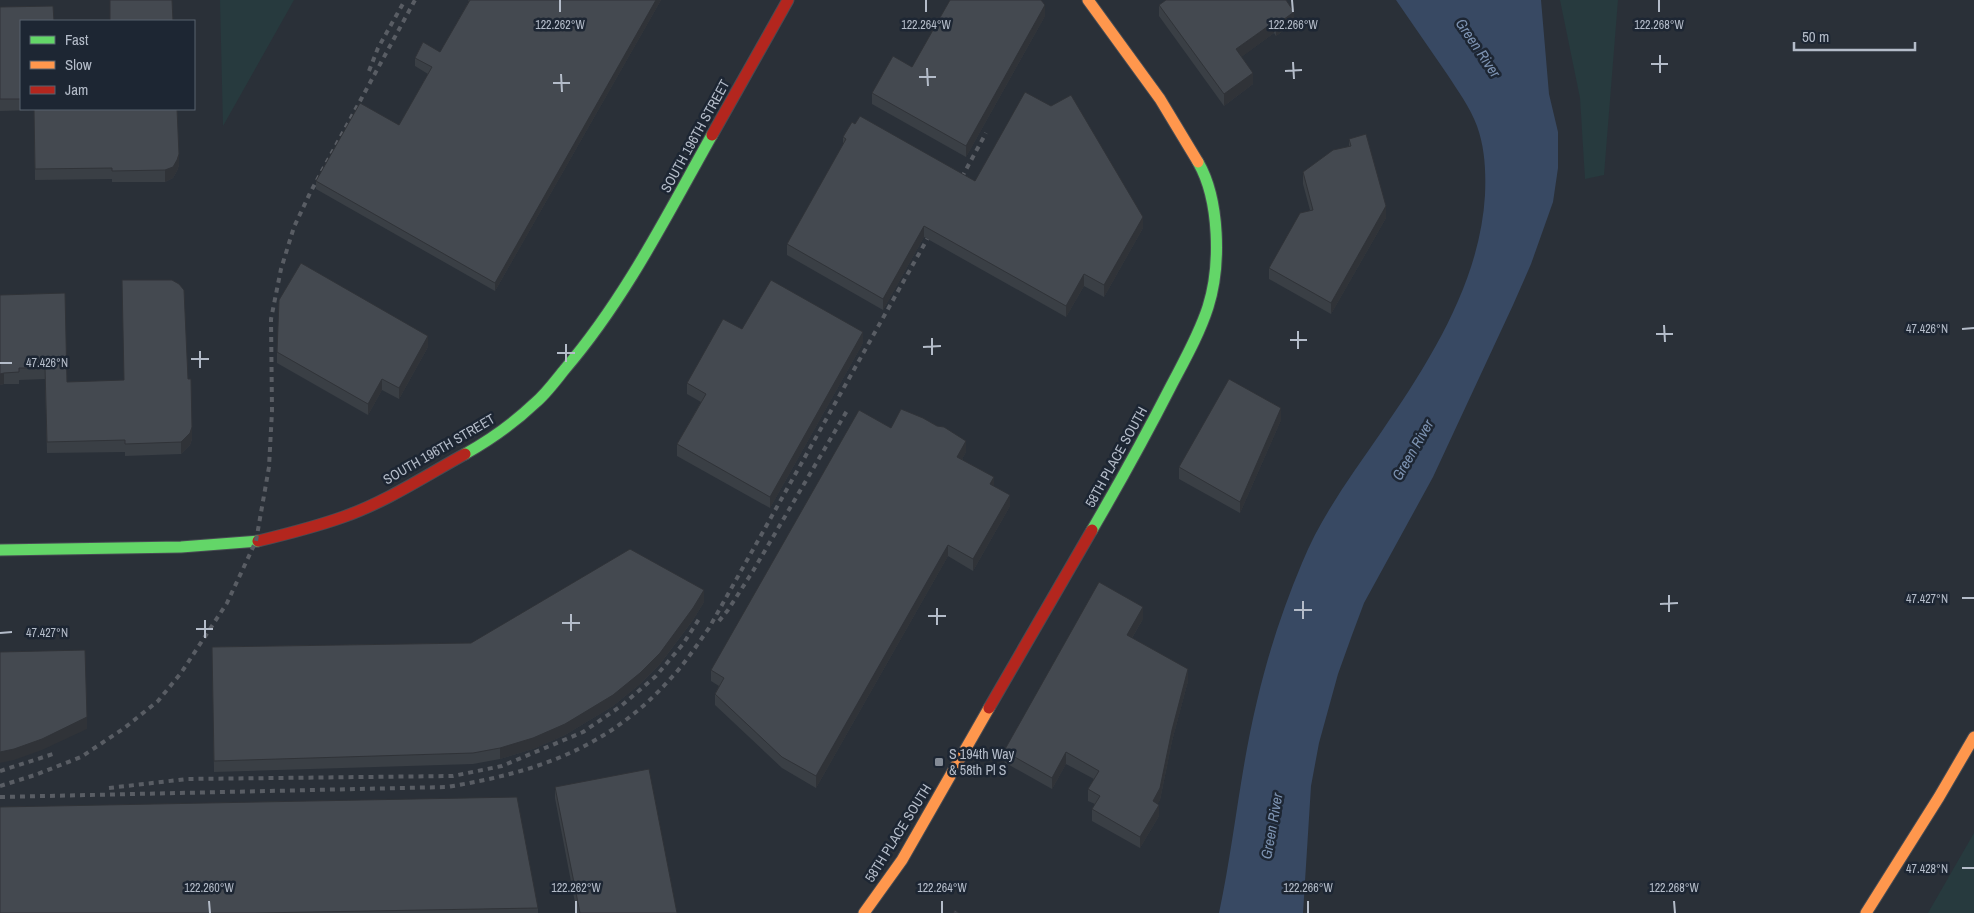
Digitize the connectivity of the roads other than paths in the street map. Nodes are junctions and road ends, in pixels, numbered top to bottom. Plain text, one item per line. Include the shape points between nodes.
1 (788, 0) edge
2 (1088, 0) edge
3 (0, 550) edge
4 (1974, 737) edge
5 (864, 913) edge
6 (1866, 913) edge

1 - 3 main road, SOUTH 196TH STREET via 661,227 609,312 537,402 508,426 388,497 344,517 292,533 256,541 181,548
2 - 5 main road, 58TH PLACE SOUTH via 1160,99 1200,166 1214,218 1216,248 1215,276 1208,307 1196,338 1139,449 902,860
4 - 6 main road

